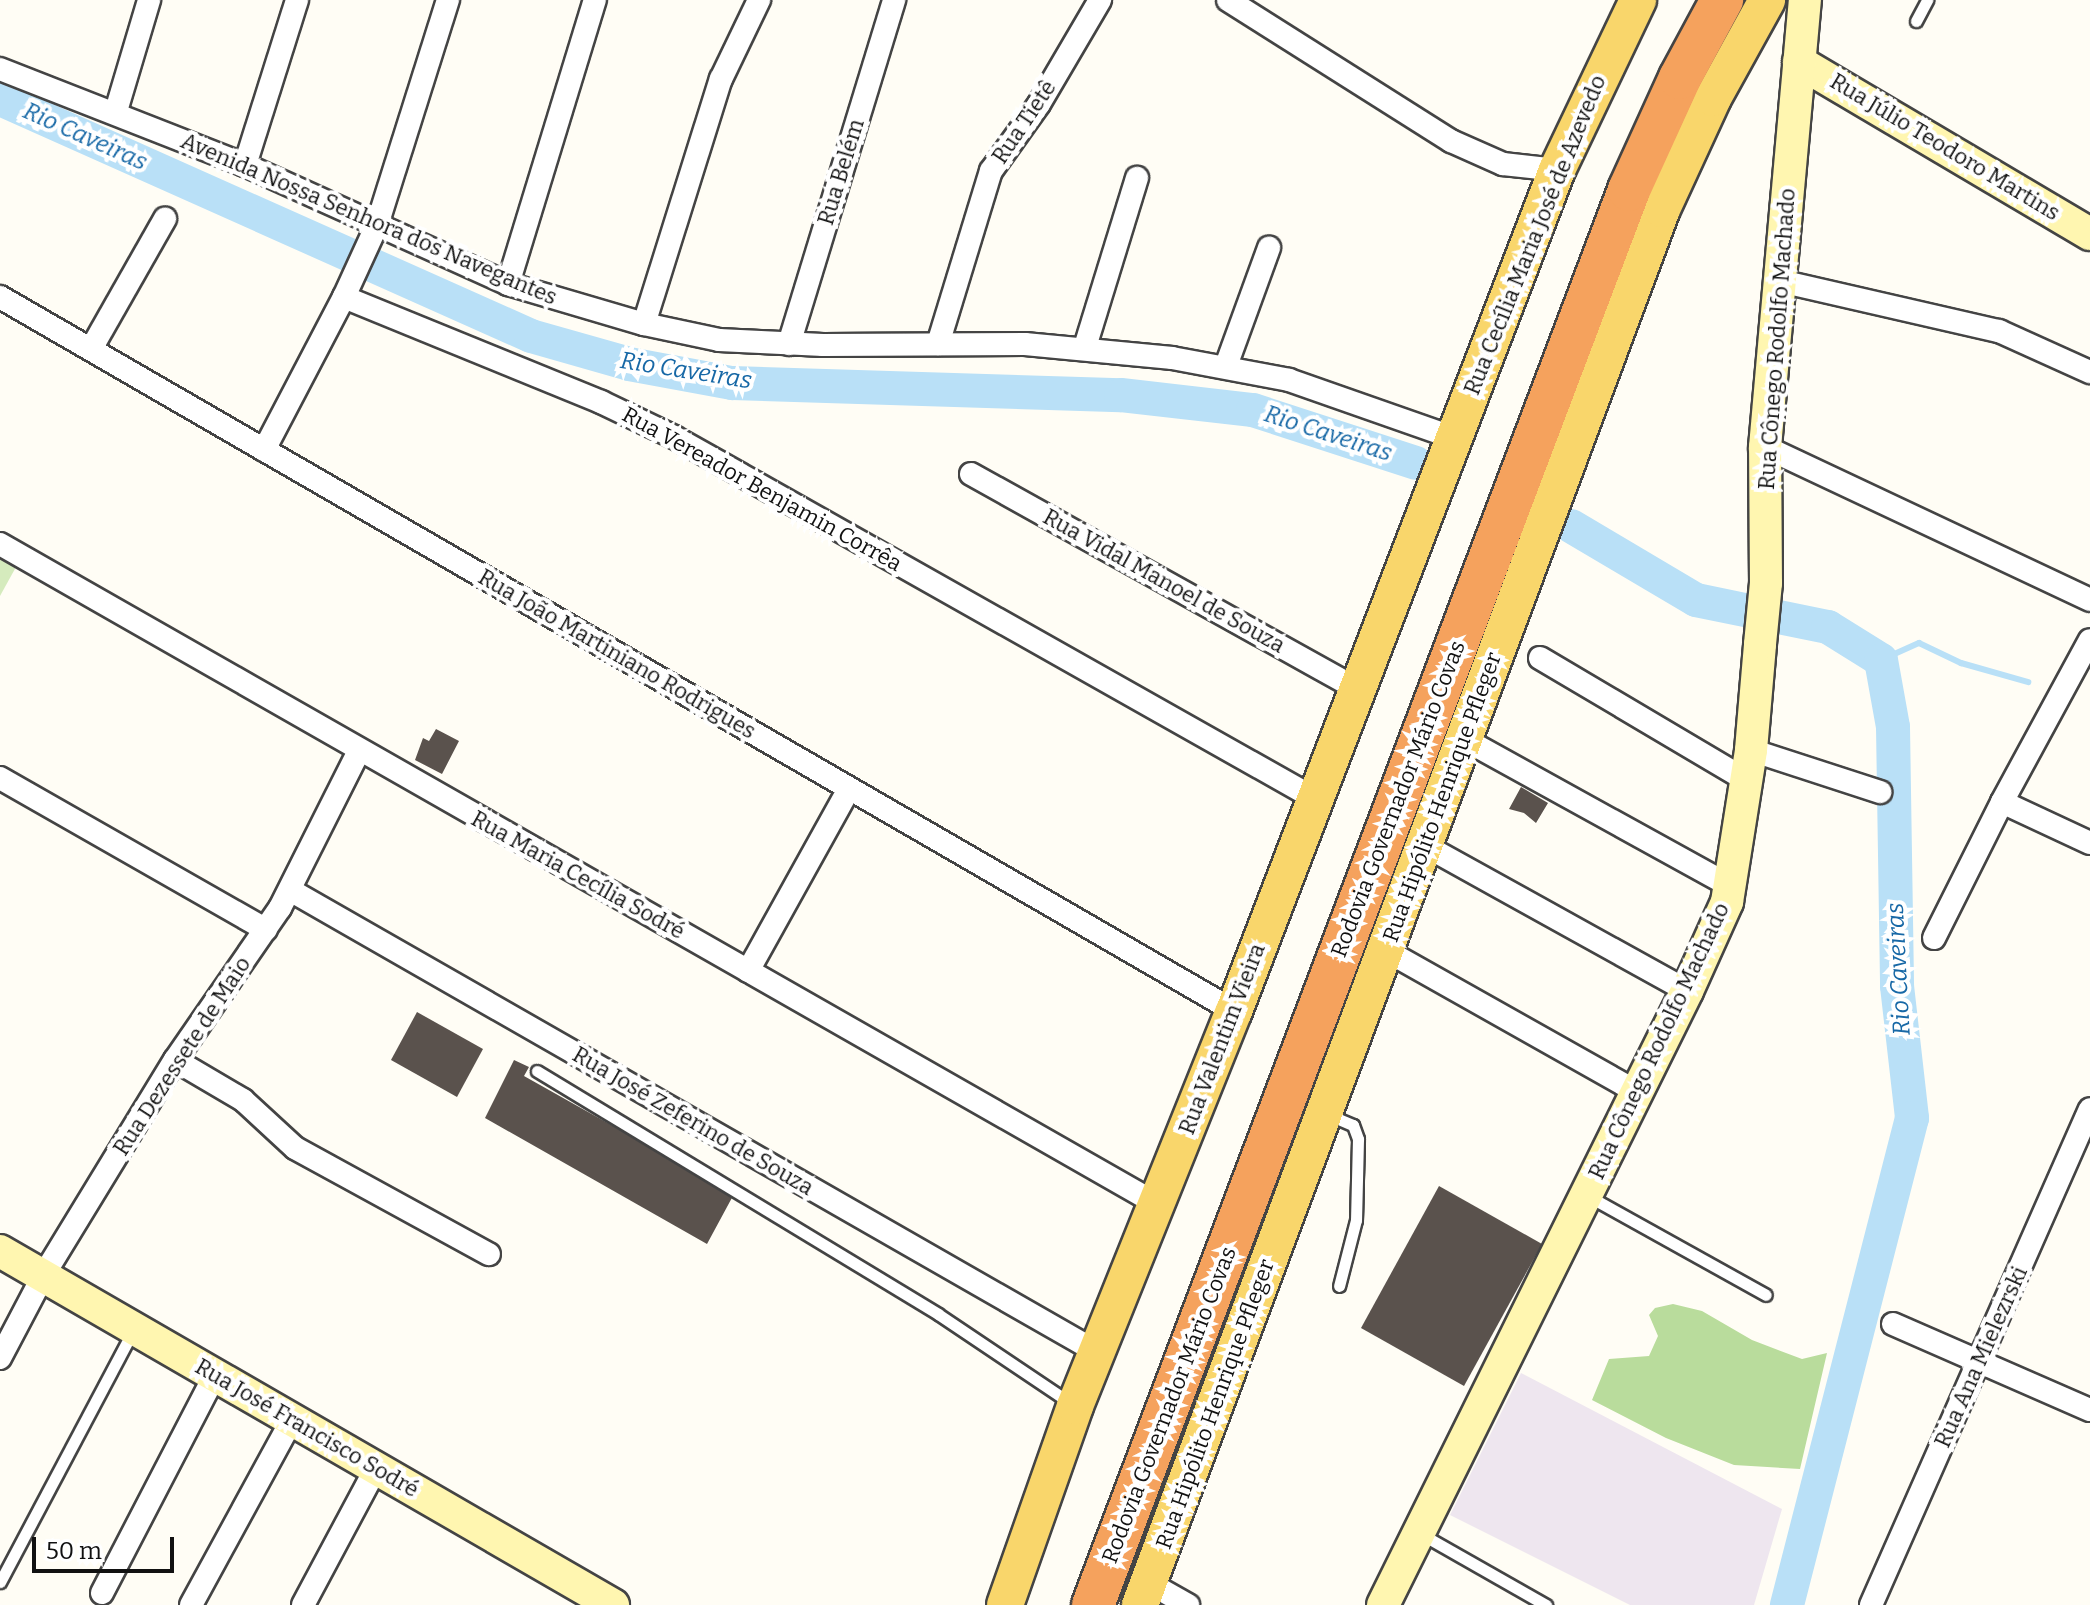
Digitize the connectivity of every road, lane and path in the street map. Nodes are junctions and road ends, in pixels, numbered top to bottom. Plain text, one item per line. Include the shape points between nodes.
1 (149, 0) edge
2 (297, 0) edge
3 (448, 0) edge
4 (595, 0) edge
5 (759, 0) edge
6 (894, 0) edge
7 (1100, 0) edge
8 (1228, 0) edge
9 (1691, 0) edge
10 (1722, 0) edge
11 (1767, 0) edge
12 (1805, 0) edge
13 (1927, 0) edge
14 (1627, 4) edge
15 (1916, 21) dead end
16 (1799, 62) junction
17 (0, 69) edge
18 (116, 111) junction
19 (245, 165) junction
20 (1557, 170) junction
21 (1137, 178) dead end
22 (165, 219) dead end
23 (377, 225) junction
24 (2090, 234) edge
25 (1269, 248) dead end
26 (1780, 281) junction
27 (508, 284) junction
28 (347, 292) junction
29 (0, 297) edge
30 (644, 324) junction
31 (789, 344) junction
32 (938, 344) junction
33 (1085, 347) junction
34 (91, 349) junction
35 (1226, 366) junction
36 (2090, 372) edge
37 (1452, 437) junction
38 (1765, 447) junction
39 (264, 450) junction
40 (1439, 472) joint
41 (971, 474) dead end
42 (0, 544) edge
43 (2089, 602) edge
44 (2090, 640) edge
45 (1540, 658) dead end
46 (1356, 688) junction
47 (1464, 739) junction
48 (359, 751) junction
49 (1748, 765) junction
50 (0, 778) edge
51 (849, 789) junction
52 (1880, 792) dead end
53 (1314, 798) junction
54 (2002, 802) junction
55 (2090, 843) edge
56 (1424, 845) junction
57 (1730, 886) junction
58 (290, 890) junction
59 (266, 930) junction
60 (1934, 938) dead end
61 (1385, 950) junction
62 (748, 971) junction
63 (1687, 991) junction
64 (1234, 1011) junction
65 (175, 1060) junction
66 (537, 1071) dead end
67 (1637, 1092) junction
68 (2090, 1109) edge
69 (1324, 1113) junction
70 (1586, 1194) junction
71 (1157, 1204) junction
72 (0, 1251) edge
73 (489, 1254) dead end
74 (43, 1276) junction
75 (1339, 1286) dead end
76 (1766, 1295) dead end
77 (1893, 1324) dead end
78 (135, 1329) junction
79 (1097, 1352) junction
80 (0, 1358) edge
81 (1979, 1361) junction
82 (215, 1375) junction
83 (1075, 1406) junction
84 (2090, 1410) edge
85 (292, 1420) junction
86 (376, 1468) junction
87 (1419, 1532) junction
88 (0, 1582) edge
89 (102, 1593) dead end
90 (1145, 1594) edge
91 (1088, 1600) edge
92 (191, 1605) edge
93 (303, 1605) edge
94 (613, 1605) edge
95 (1005, 1605) edge
96 (1188, 1605) edge
97 (1383, 1605) edge
98 (1546, 1605) edge
99 (1871, 1605) edge

1 - 18 street
2 - 19 street
3 - 23 street
4 - 27 street
5 - 30 street via 721,79
6 - 31 street, Rua Belém
7 - 32 street, Rua Tietê via 1039,104 991,171
8 - 20 street via 1460,146 1503,164
9 - 91 highway, Rodovia Governador Mário Covas via 1606,179
10 - 91 highway, Rodovia Governador Mário Covas via 1629,190
11 - 47 main road, Rua Hipólito Henrique Pfleger via 1713,98 1662,209
12 - 16 main road, Rua Cônego Rodolfo Machado
13 - 15 lane
14 - 20 main road, Rua Cecília Maria José de Azevedo
16 - 24 main road, Rua Júlio Teodoro Martins
16 - 26 main road, Rua Cônego Rodolfo Machado
17 - 18 street, Avenida Nossa Senhora dos Navegantes
18 - 19 street, Avenida Nossa Senhora dos Navegantes
19 - 23 street, Avenida Nossa Senhora dos Navegantes
20 - 37 main road, Rua Cecília Maria José de Azevedo
21 - 33 street
22 - 34 street
23 - 27 street, Avenida Nossa Senhora dos Navegantes
23 - 28 street
25 - 35 street
26 - 36 street via 1999,331
26 - 38 main road, Rua Cônego Rodolfo Machado
27 - 30 street, Avenida Nossa Senhora dos Navegantes
28 - 39 street
28 - 53 street, Rua Vereador Benjamin Corrêa via 674,437
29 - 34 street, Rua João Martiniano Rodrigues
30 - 31 street, Avenida Nossa Senhora dos Navegantes via 719,340
31 - 32 street, Avenida Nossa Senhora dos Navegantes
32 - 33 street, Avenida Nossa Senhora dos Navegantes
33 - 35 street, Avenida Nossa Senhora dos Navegantes
34 - 39 street, Rua João Martiniano Rodrigues
35 - 37 street, Avenida Nossa Senhora dos Navegantes via 1321,389
37 - 40 main road, Rua Cecília Maria José de Azevedo
38 - 43 street
38 - 49 main road, Rua Cônego Rodolfo Machado via 1766,583
39 - 51 street, Rua João Martiniano Rodrigues
40 - 46 main road, Rua Valentim Vieira
41 - 46 street, Rua Vidal Manoel de Souza
42 - 48 street, Rua Maria Cecília Sodré
44 - 54 street
45 - 49 street
46 - 53 main road, Rua Valentim Vieira
47 - 56 main road, Rua Hipólito Henrique Pfleger
47 - 57 street
48 - 58 street, Rua Dezessete de Maio
48 - 62 street, Rua Maria Cecília Sodré
49 - 52 street
49 - 57 main road, Rua Cônego Rodolfo Machado
50 - 59 street
51 - 62 street
51 - 64 street, Rua João Martiniano Rodrigues
53 - 64 main road, Rua Valentim Vieira
54 - 55 street
54 - 60 street
56 - 61 main road, Rua Hipólito Henrique Pfleger
56 - 63 street
57 - 63 main road, Rua Cônego Rodolfo Machado via 1723,914
58 - 59 street, Rua Dezessete de Maio
58 - 79 street, Rua José Zeferino de Souza
59 - 65 street, Rua Dezessete de Maio
61 - 67 street
61 - 69 main road, Rua Hipólito Henrique Pfleger
62 - 71 street, Rua Maria Cecília Sodré
63 - 67 main road, Rua Cônego Rodolfo Machado
64 - 71 main road, Rua Valentim Vieira
65 - 73 street via 243,1100 295,1148
65 - 74 street, Rua Dezessete de Maio
66 - 83 lane via 938,1314
67 - 70 main road, Rua Cônego Rodolfo Machado
68 - 81 street, Rua Ana Mielezrski
69 - 75 lane via 1357,1130 1356,1220
69 - 90 main road, Rua Hipólito Henrique Pfleger
70 - 76 lane
70 - 87 main road, Rua Cônego Rodolfo Machado
71 - 79 main road, Rua Valentim Vieira
72 - 74 main road, Rua José Francisco Sodré
74 - 78 main road, Rua José Francisco Sodré
74 - 80 street, Rua Dezessete de Maio
77 - 81 street
78 - 82 main road, Rua José Francisco Sodré
78 - 88 lane
79 - 83 main road, Rua Valentim Vieira
81 - 84 street
81 - 99 street, Rua Ana Mielezrski
82 - 85 main road, Rua José Francisco Sodré
82 - 89 street
83 - 95 main road, Rua Valentim Vieira
85 - 86 main road, Rua José Francisco Sodré
85 - 92 street
86 - 93 street
86 - 94 main road, Rua José Francisco Sodré
87 - 97 main road, Rua Cônego Rodolfo Machado
87 - 98 lane
90 - 96 street

